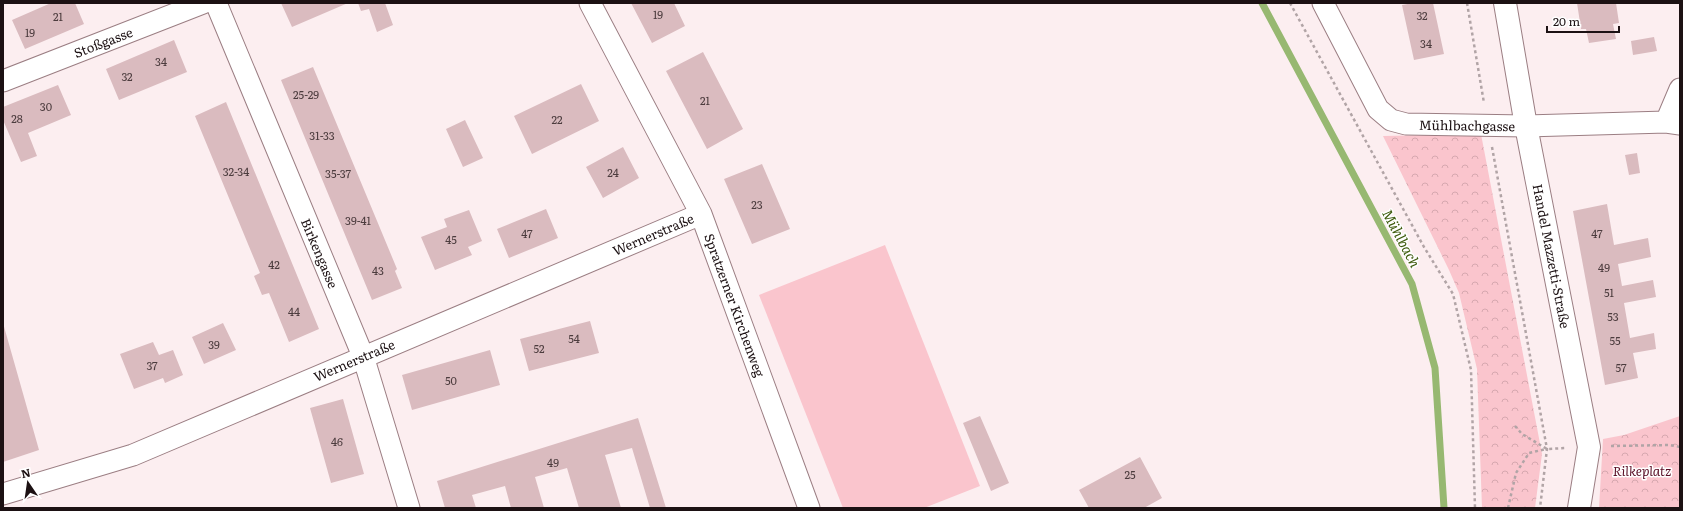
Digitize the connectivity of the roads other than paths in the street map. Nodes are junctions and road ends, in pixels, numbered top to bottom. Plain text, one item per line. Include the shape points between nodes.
1 (203, 3) edge
2 (216, 3) edge
3 (590, 3) edge
4 (1323, 3) edge
5 (1505, 3) edge
6 (3, 81) edge
7 (1680, 89) edge
8 (1673, 123) edge
9 (1526, 126) junction
10 (701, 214) junction
11 (363, 356) junction
12 (3, 494) edge
13 (409, 508) edge
14 (809, 508) edge
15 (1579, 508) edge

1 - 6 street, Stoßgasse
2 - 11 street, Birkengasse
3 - 10 street, Spratzerner Kirchenweg
4 - 9 street, Mühlbachgasse via 1378,109 1391,120 1406,124
5 - 9 street, Handel Mazzetti-Straße
7 - 8 street
8 - 9 street, Mühlbachgasse
9 - 15 street, Handel Mazzetti-Straße via 1589,447
10 - 11 street, Wernerstraße
10 - 14 street, Spratzerner Kirchenweg
11 - 12 street, Wernerstraße via 133,455
11 - 13 street, Birkengasse

